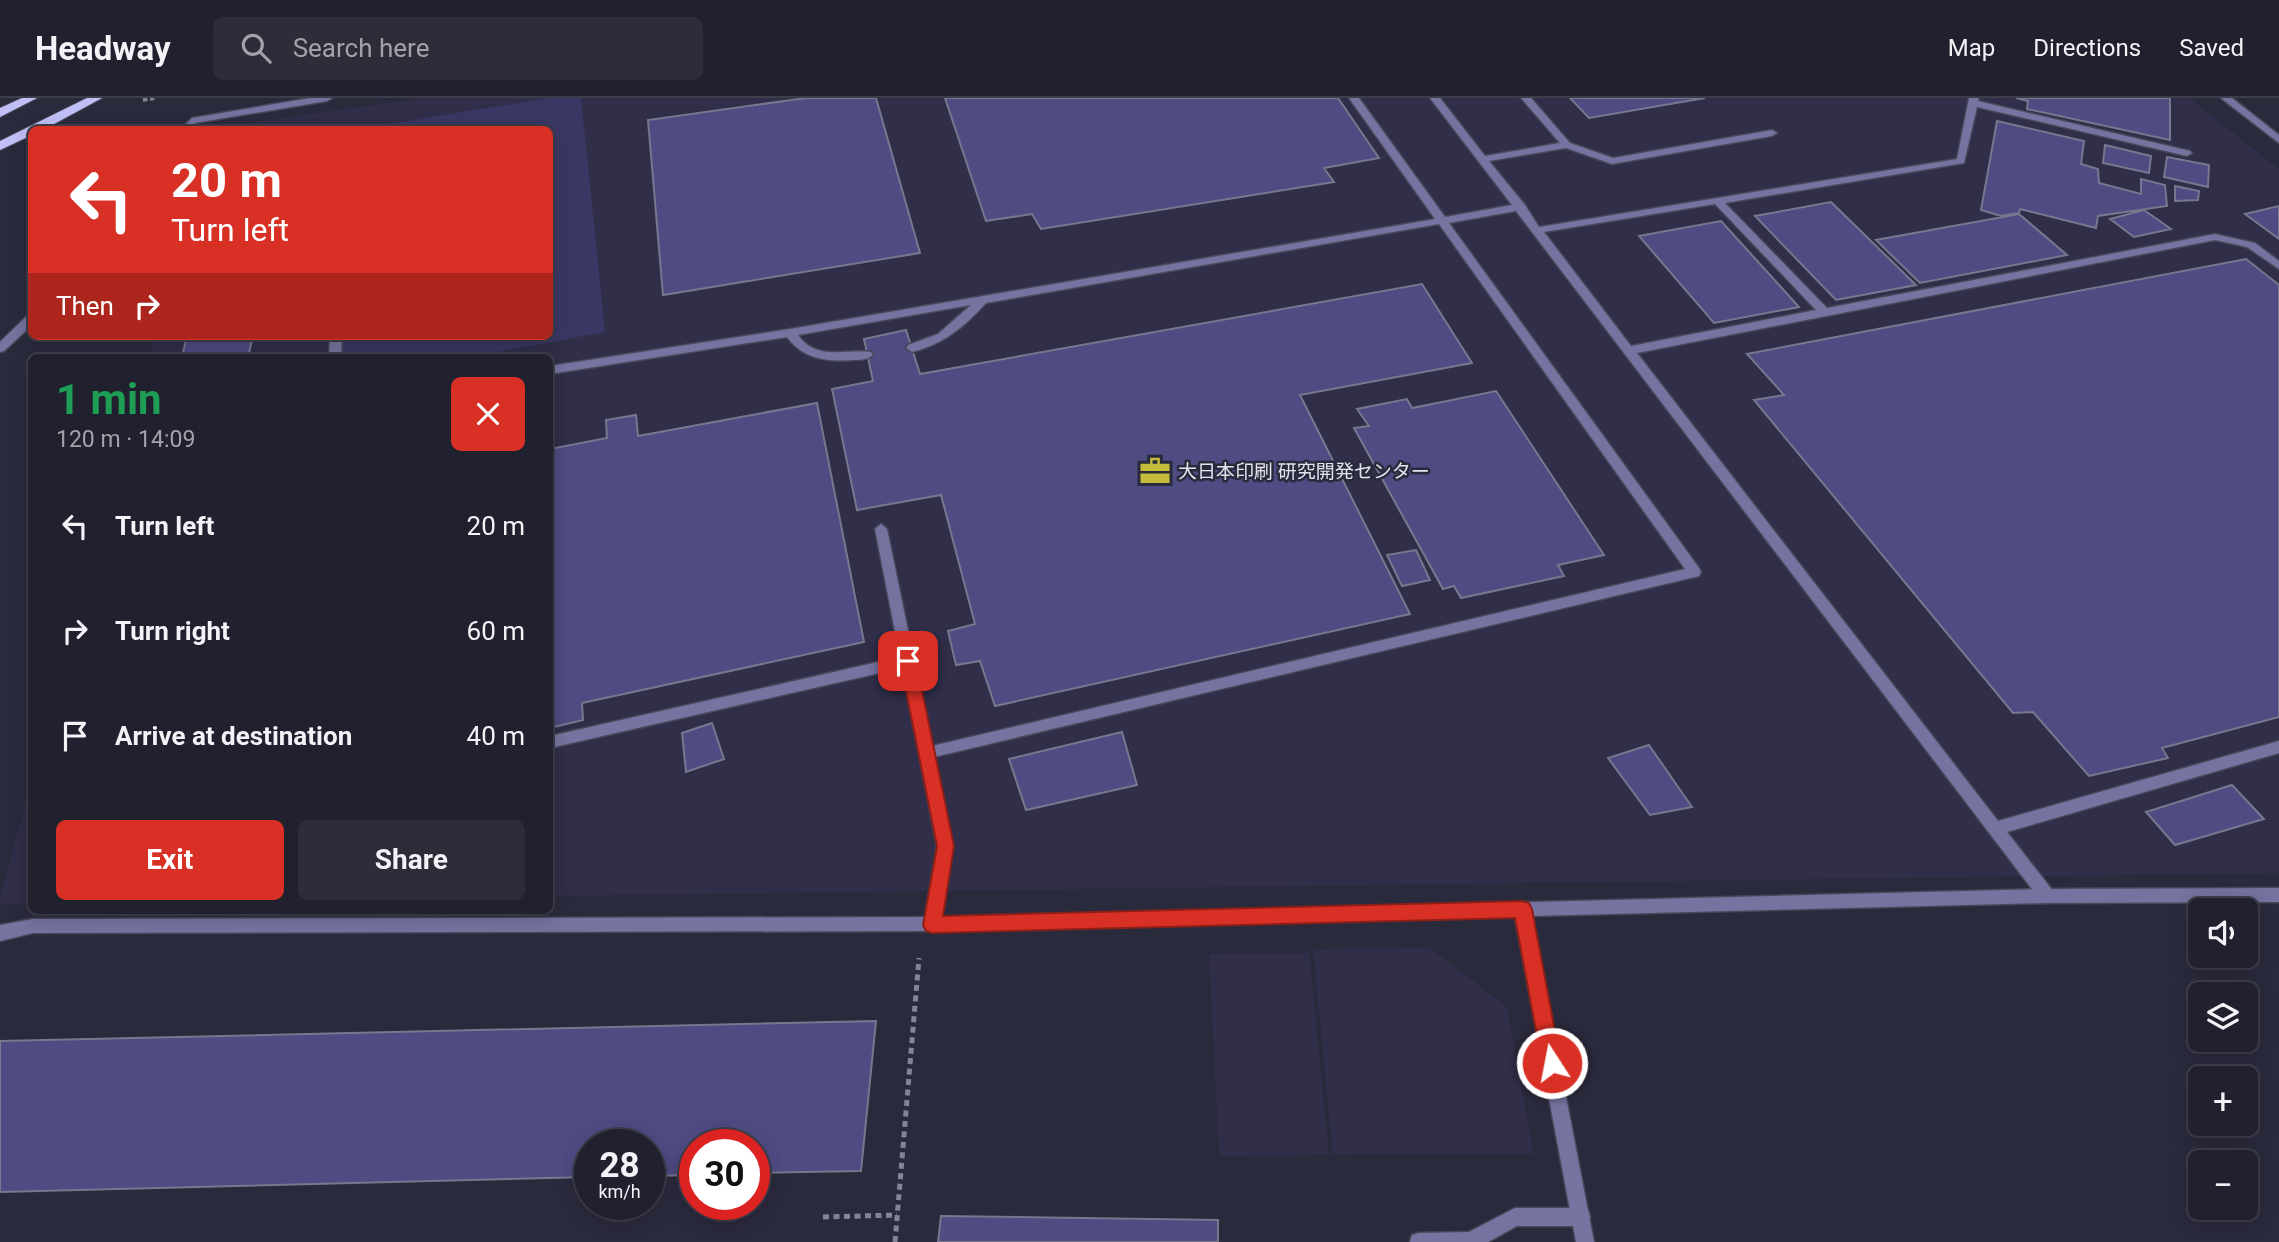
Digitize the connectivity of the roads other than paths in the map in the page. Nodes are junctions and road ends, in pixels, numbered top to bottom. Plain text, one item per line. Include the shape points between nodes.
1 (31, 98) edge
2 (96, 98) edge
3 (327, 98) edge
4 (1354, 98) edge
5 (1435, 98) edge
6 (1527, 98) edge
7 (2226, 98) edge
8 (1973, 101) edge
9 (0, 113) edge
10 (40, 126) edge
11 (188, 126) edge
12 (28, 132) edge
13 (1772, 133) dead end
14 (2279, 140) edge
15 (1567, 145) junction
16 (0, 146) edge
17 (2187, 153) dead end
18 (1483, 159) junction
19 (1718, 201) junction
20 (1521, 208) junction
21 (1441, 221) junction
22 (1539, 230) junction
23 (2279, 267) edge
24 (982, 300) junction
25 (1824, 313) junction
26 (28, 322) edge
27 (790, 333) junction
28 (0, 348) edge
29 (912, 348) dead end
30 (1630, 350) junction
31 (867, 355) dead end
32 (553, 370) edge
33 (881, 529) dead end
34 (908, 661) junction
35 (553, 741) edge
36 (2279, 747) edge
37 (927, 753) junction
38 (1996, 828) junction
39 (2279, 895) edge
40 (2047, 896) junction
41 (1522, 909) junction
42 (932, 925) junction
43 (0, 933) edge
44 (1581, 1217) junction
45 (1419, 1242) edge
46 (1586, 1242) edge

1 - 9 main road
2 - 10 main road
3 - 11 street via 192,121
4 - 21 street
5 - 18 street
6 - 15 street
7 - 14 street
8 - 17 street
8 - 19 street via 1961,161
12 - 16 main road
13 - 15 street via 1612,161
15 - 18 street
18 - 20 street
19 - 22 street
19 - 25 street
20 - 21 street
20 - 22 street
21 - 24 street
21 - 37 street via 1694,572
22 - 30 street
23 - 25 street via 2251,245 2215,237
24 - 27 street
24 - 29 street via 947,335
25 - 30 street
26 - 28 street
27 - 31 street via 797,345 830,359
27 - 32 street
30 - 38 street
33 - 34 street
34 - 35 street
34 - 37 street
36 - 38 street
37 - 42 street via 945,846
38 - 40 street
39 - 40 street
40 - 41 street
41 - 42 street
41 - 44 street
42 - 43 street via 33,926
44 - 45 street via 1514,1217 1471,1241
44 - 46 street

